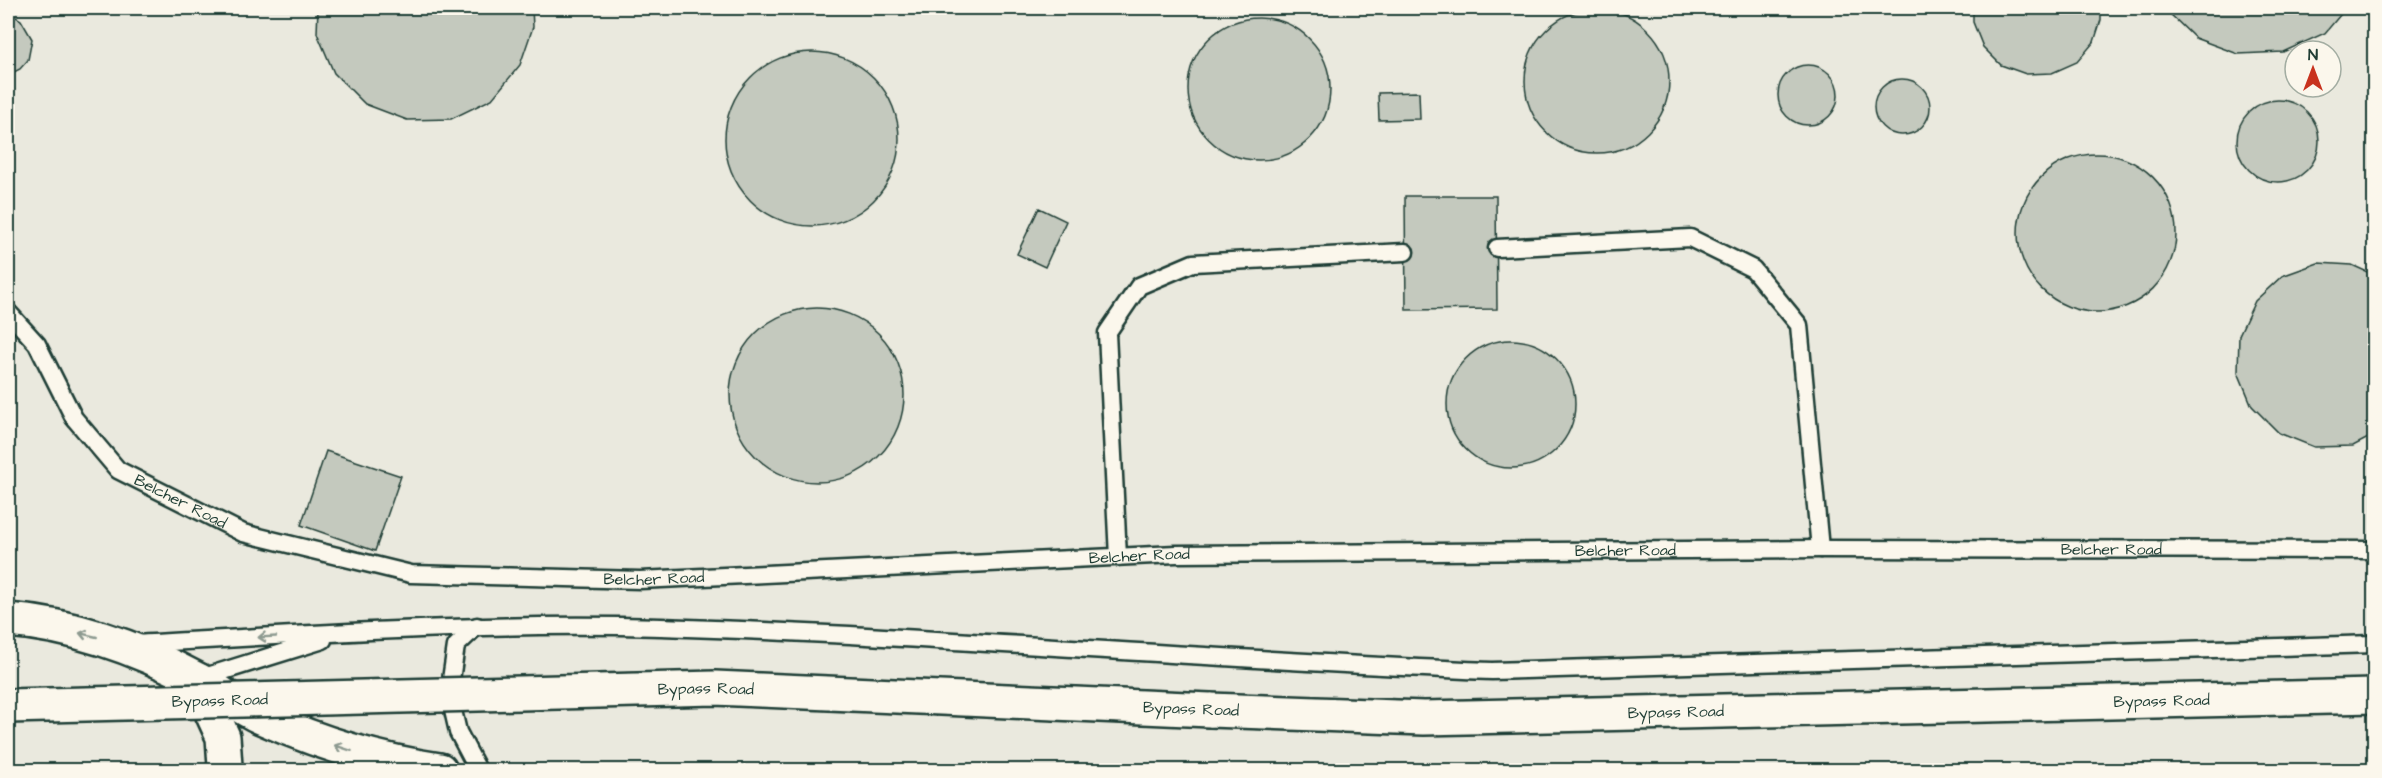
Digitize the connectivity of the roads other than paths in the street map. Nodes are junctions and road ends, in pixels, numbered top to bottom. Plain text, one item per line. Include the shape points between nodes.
1 (1497, 248) dead end
2 (1405, 252) dead end
3 (8, 312) edge
4 (1820, 549) junction
5 (2374, 550) edge
6 (1118, 557) junction
7 (8, 620) edge
8 (477, 626) junction
9 (346, 633) junction
10 (2374, 644) edge
11 (119, 645) junction
12 (197, 680) junction
13 (2374, 696) edge
14 (8, 706) edge
15 (223, 771) edge
16 (440, 771) edge
17 (478, 771) edge

1 - 4 lane via 1690,238 1753,269 1799,326
2 - 6 lane via 1193,262 1139,286 1107,333
3 - 6 lane, Belcher Road via 37,344 74,418 118,470 243,533 411,574 640,580
4 - 5 lane, Belcher Road
4 - 6 lane, Belcher Road
11 -> 7 street via 96,636
8 - 9 lane
8 - 10 lane via 660,627 1492,670
8 - 17 lane via 456,646 449,693 458,732
9 -> 11 lane
9 - 12 lane
11 - 12 street
12 - 15 street via 223,737
16 -> 12 street via 370,757 303,735 258,716
13 - 14 street, Bypass Road, bridge via 1424,718 715,687

